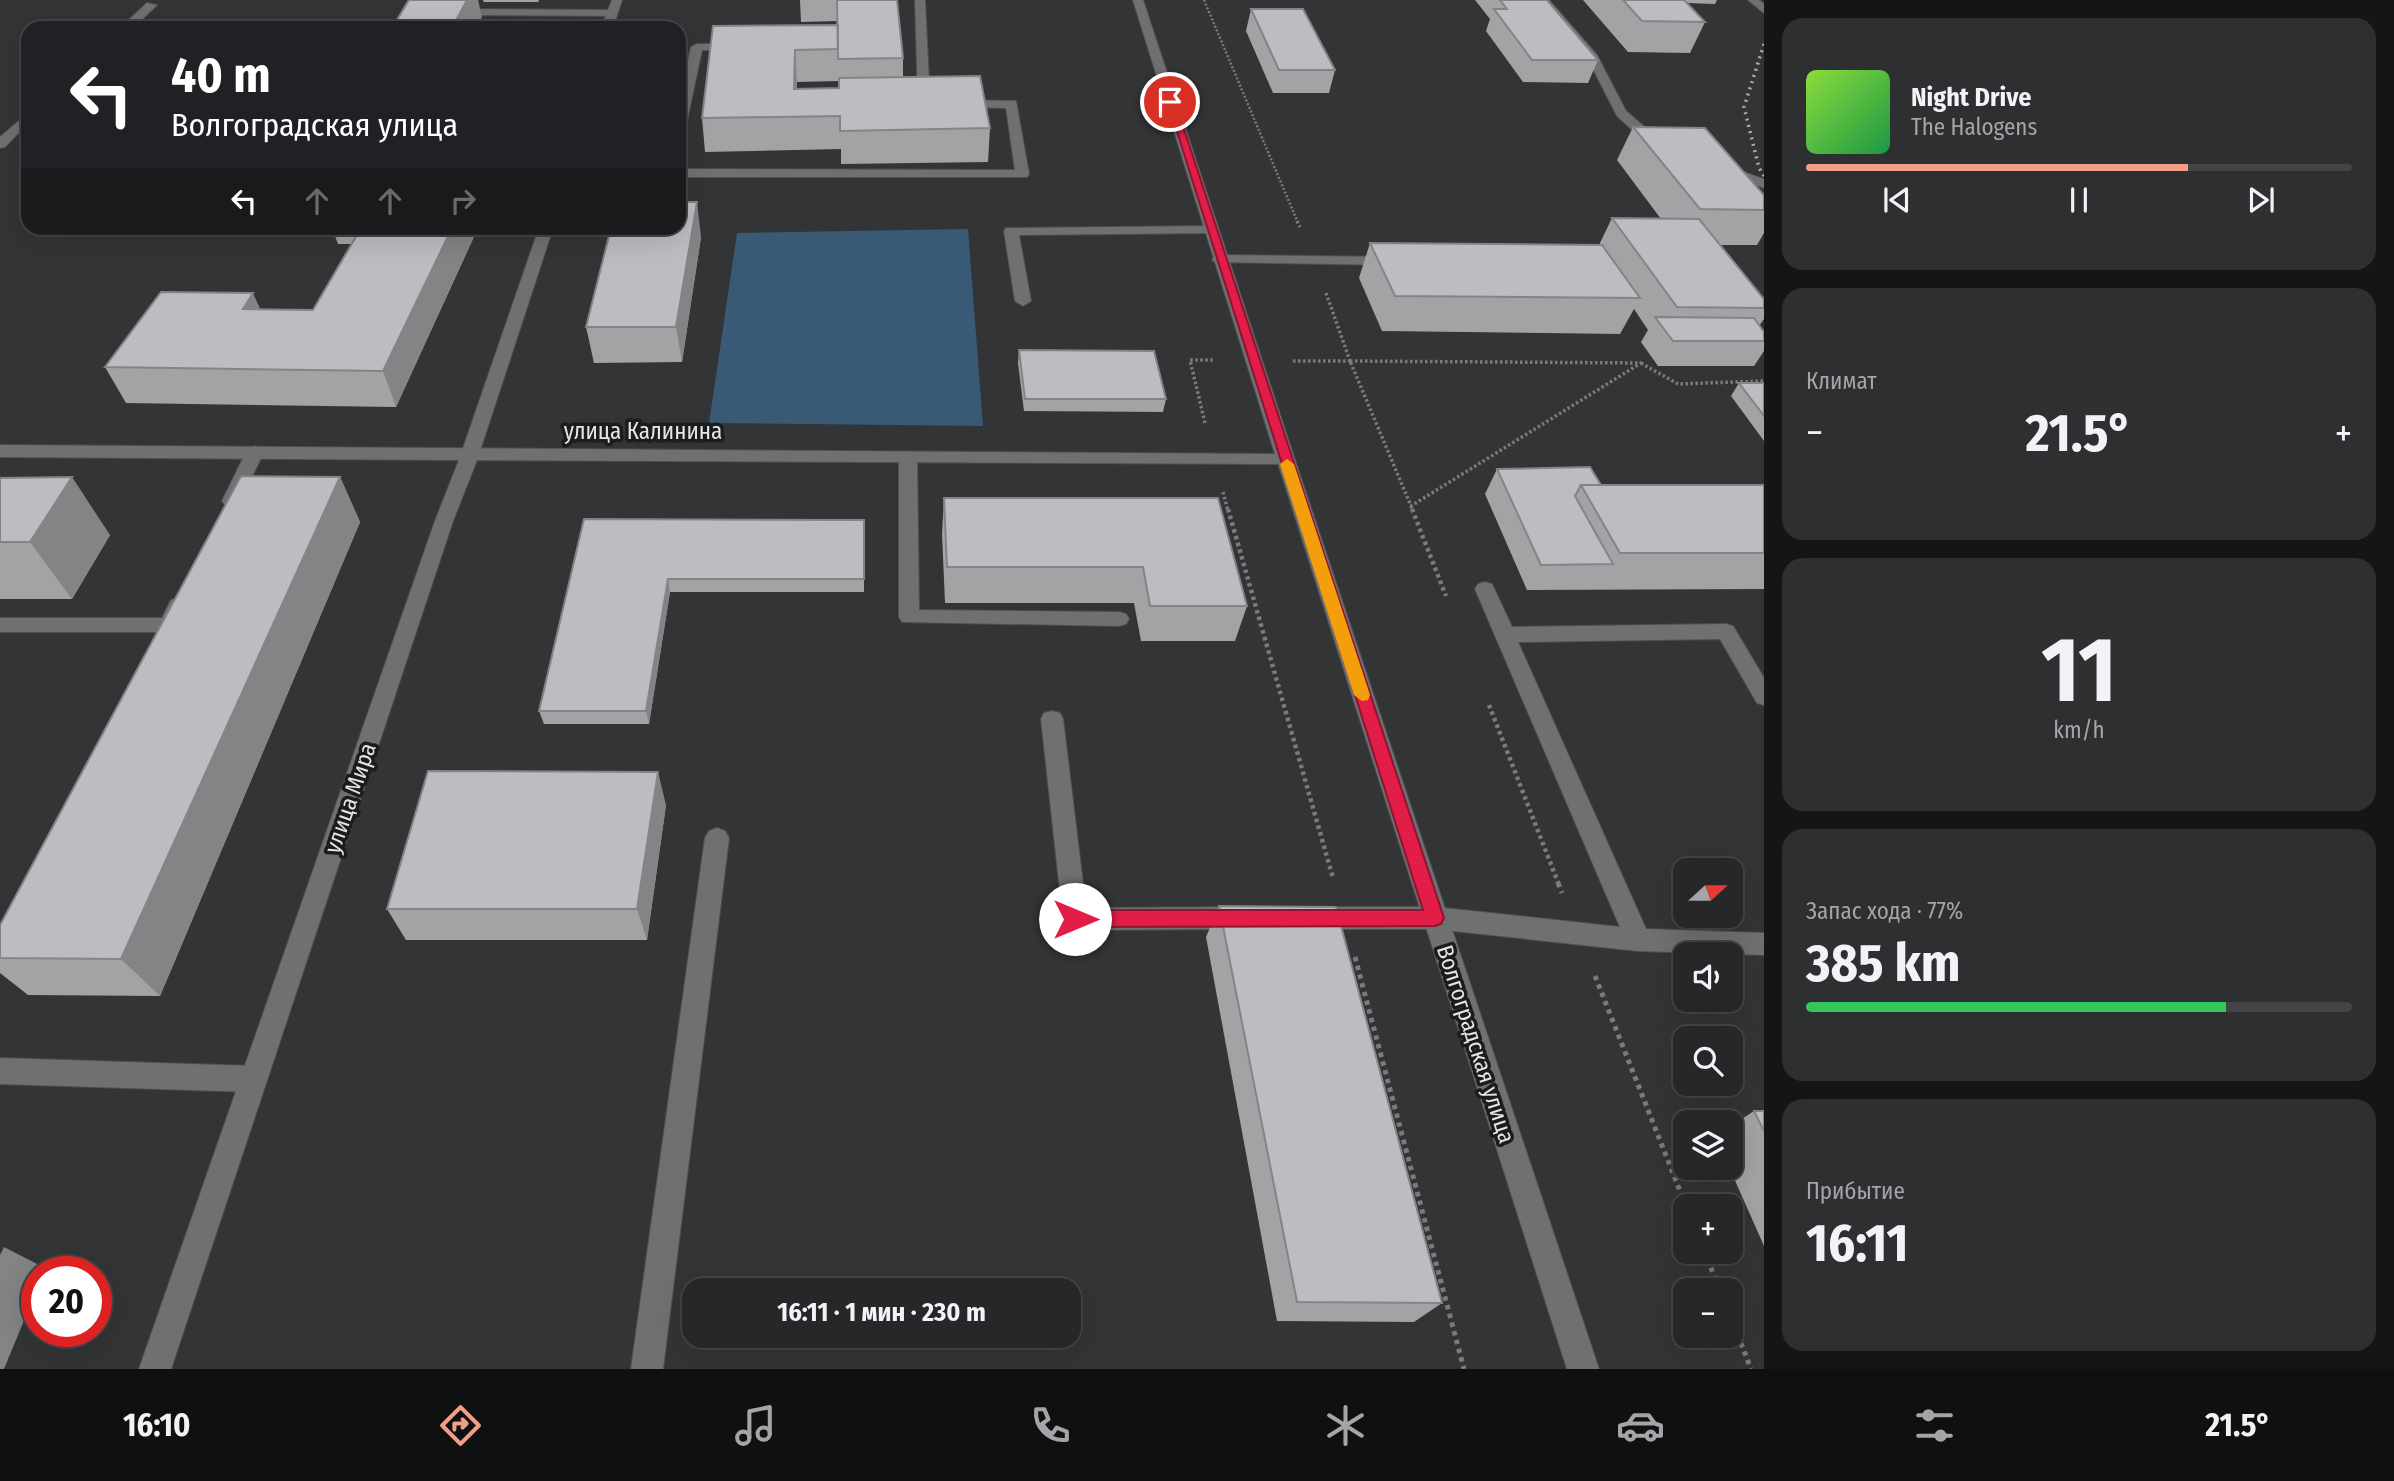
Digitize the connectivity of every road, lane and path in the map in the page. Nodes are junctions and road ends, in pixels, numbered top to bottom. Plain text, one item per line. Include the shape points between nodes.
1 (468, 0) edge
2 (617, 0) edge
3 (920, 0) edge
4 (1138, 0) edge
5 (1204, 0) edge
6 (1543, 0) edge
7 (1753, 0) edge
8 (151, 5) dead end
9 (1764, 10) edge
10 (612, 13) junction
11 (134, 21) edge
12 (609, 21) edge
13 (750, 47) edge
14 (686, 98) edge
15 (21, 126) edge
16 (0, 144) edge
17 (1670, 150) edge
18 (1705, 163) edge
19 (686, 173) edge
20 (1764, 184) edge
21 (1210, 230) junction
22 (544, 235) edge
23 (1219, 259) junction
24 (1314, 260) junction
25 (1409, 261) edge
26 (1023, 301) dead end
27 (1253, 361) junction
28 (1350, 361) junction
29 (1641, 363) junction
30 (1764, 381) edge
31 (0, 450) edge
32 (255, 453) junction
33 (470, 454) junction
34 (908, 458) junction
35 (1214, 460) junction
36 (1286, 460) junction
37 (1412, 506) junction
38 (224, 514) edge
39 (187, 588) edge
40 (1485, 589) dead end
41 (1447, 597) dead end
42 (1119, 619) dead end
43 (0, 625) edge
44 (1504, 635) junction
45 (1764, 697) edge
46 (1488, 701) dead end
47 (1052, 719) dead end
48 (717, 838) dead end
49 (1264, 918) edge
50 (1290, 918) edge
51 (1344, 918) junction
52 (1435, 918) junction
53 (1579, 935) junction
54 (1638, 940) junction
55 (1764, 944) edge
56 (0, 1071) edge
57 (254, 1079) junction
58 (1681, 1194) edge
59 (1743, 1348) edge
60 (155, 1369) edge
61 (647, 1369) edge
62 (1464, 1369) edge
63 (1583, 1369) edge
64 (1751, 1369) edge

1 - 10 street via 461,12
2 - 10 street
3 - 19 street via 925,104 1012,104 1022,174
4 - 21 street, Волгоградская улица
5 - 24 path
6 - 17 street via 1593,58 1621,113 1658,146
7 - 9 street
8 - 11 street
10 - 12 street
13 - 14 street via 697,47
15 - 16 street
18 - 20 street
21 - 23 street, Волгоградская улица
21 - 26 street via 1011,231
22 - 33 street, улица Мира
23 - 24 street
23 - 27 street, Волгоградская улица
24 - 25 street
24 - 28 path
27 - 28 path
27 - 35 path via 1190,360
27 - 36 street, Волгоградская улица
28 - 29 path
28 - 37 path
29 - 30 path via 1678,384
29 - 37 path
31 - 32 street, улица Калинина
32 - 33 street, улица Калинина
32 - 38 street
33 - 34 street, улица Калинина
33 - 57 street, улица Мира
34 - 35 street, улица Калинина
34 - 42 street via 909,617
35 - 36 street, улица Калинина
35 - 51 path
36 - 52 street, Волгоградская улица
37 - 41 path
39 - 43 street via 168,625
40 - 44 street
44 - 45 street via 1726,631
44 - 54 street
46 - 53 path
47 - 49 street via 1075,919
48 - 61 street
50 - 51 street
51 - 52 street
51 - 62 path
52 - 53 street
52 - 63 street, Волгоградская улица
53 - 54 street
53 - 58 path
54 - 55 street
56 - 57 street
57 - 60 street, улица Мира
59 - 64 path

